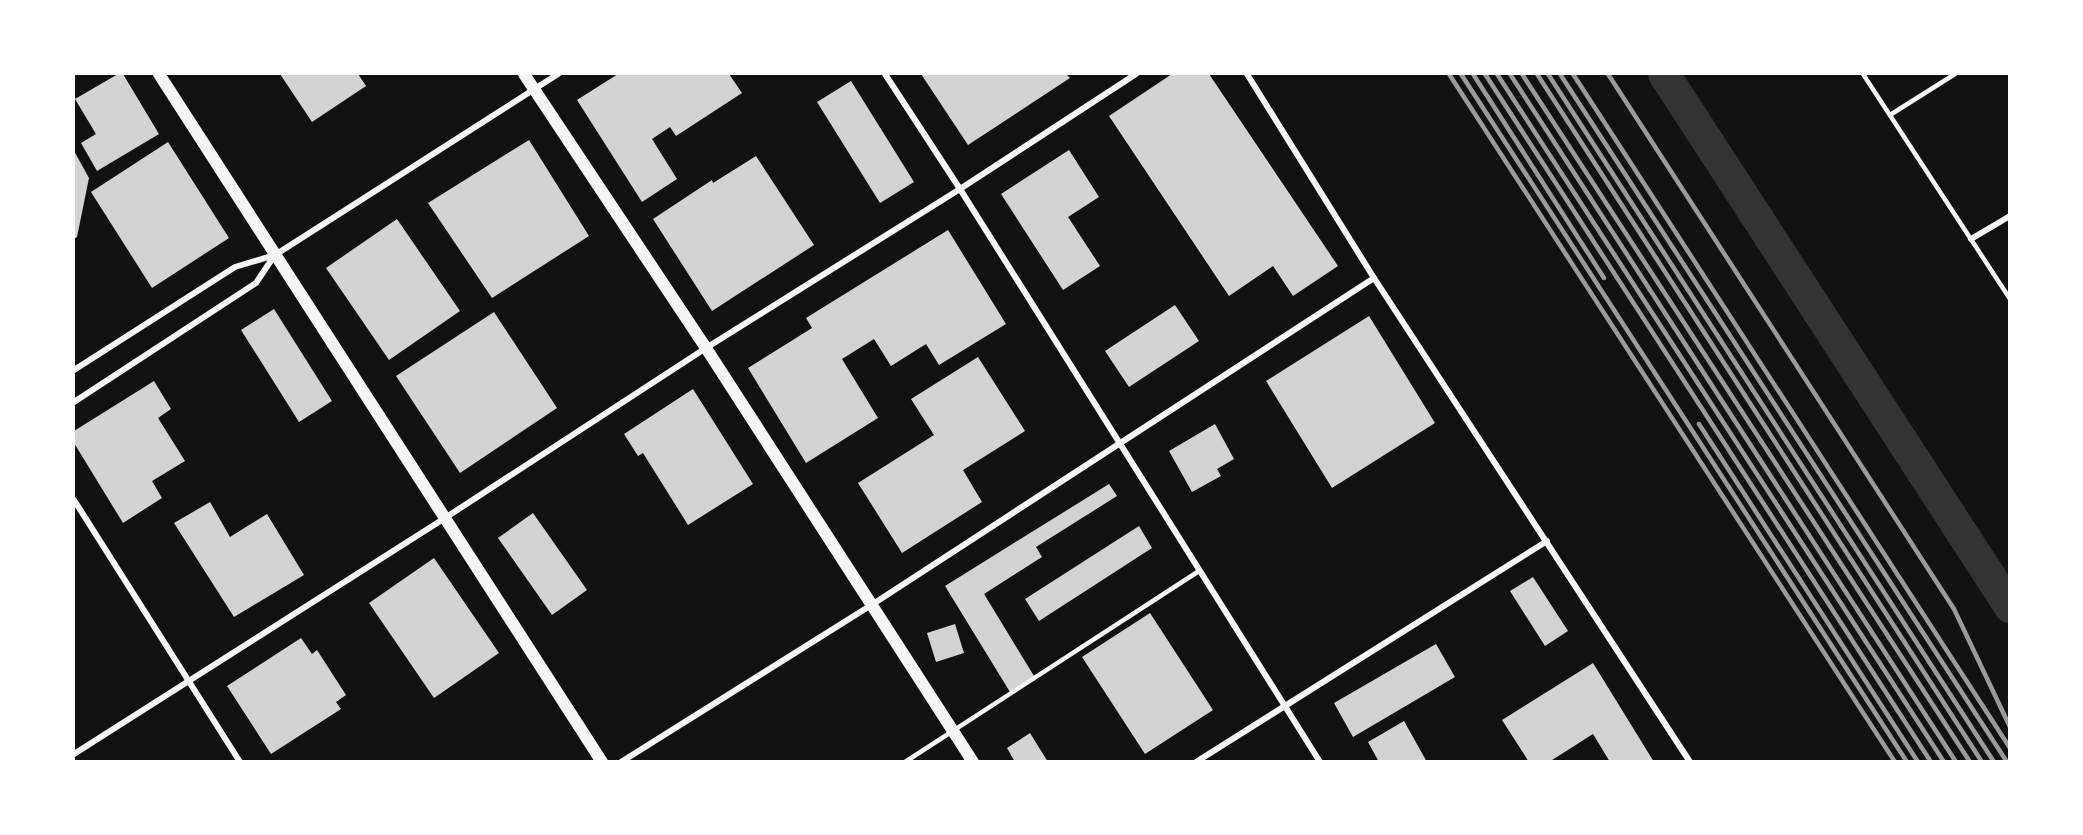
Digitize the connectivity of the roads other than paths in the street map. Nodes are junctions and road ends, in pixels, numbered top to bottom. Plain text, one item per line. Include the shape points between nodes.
1 (159, 74) edge
2 (524, 74) edge
3 (558, 74) edge
4 (885, 74) edge
5 (1136, 74) edge
6 (1247, 74) edge
7 (1863, 74) edge
8 (1955, 74) edge
9 (534, 89) junction
10 (1890, 115) junction
11 (960, 189) junction
12 (2010, 216) edge
13 (1971, 239) junction
14 (275, 255) junction
15 (1374, 278) junction
16 (2010, 299) edge
17 (706, 348) junction
18 (74, 370) edge
19 (74, 402) edge
20 (1119, 443) junction
21 (74, 500) edge
22 (445, 518) junction
23 (1546, 541) junction
24 (1199, 571) junction
25 (873, 604) junction
26 (189, 679) junction
27 (1283, 706) junction
28 (953, 730) junction
29 (74, 754) edge
30 (240, 762) edge
31 (602, 762) edge
32 (621, 762) edge
33 (905, 762) edge
34 (974, 762) edge
35 (1196, 762) edge
36 (1320, 762) edge
37 (1690, 762) edge

1 - 14 main road
2 - 9 main road
3 - 9 street
4 - 11 street
5 - 11 street
6 - 15 street
7 - 10 lane
8 - 10 lane
9 - 14 street
9 - 17 main road
10 - 13 lane
11 - 17 street
11 - 20 street
12 - 13 street
13 - 16 lane
14 - 18 street via 235,267
14 - 19 street via 256,283
14 - 22 main road
15 - 20 street
15 - 23 street
17 - 22 street
17 - 25 main road
20 - 24 street
20 - 25 street
21 - 26 street
22 - 26 street
22 - 31 main road
23 - 27 street
23 - 37 street
24 - 27 street
24 - 28 lane
25 - 28 main road
25 - 32 street
26 - 29 street
26 - 30 street
27 - 35 street
27 - 36 street
28 - 33 lane
28 - 34 main road

